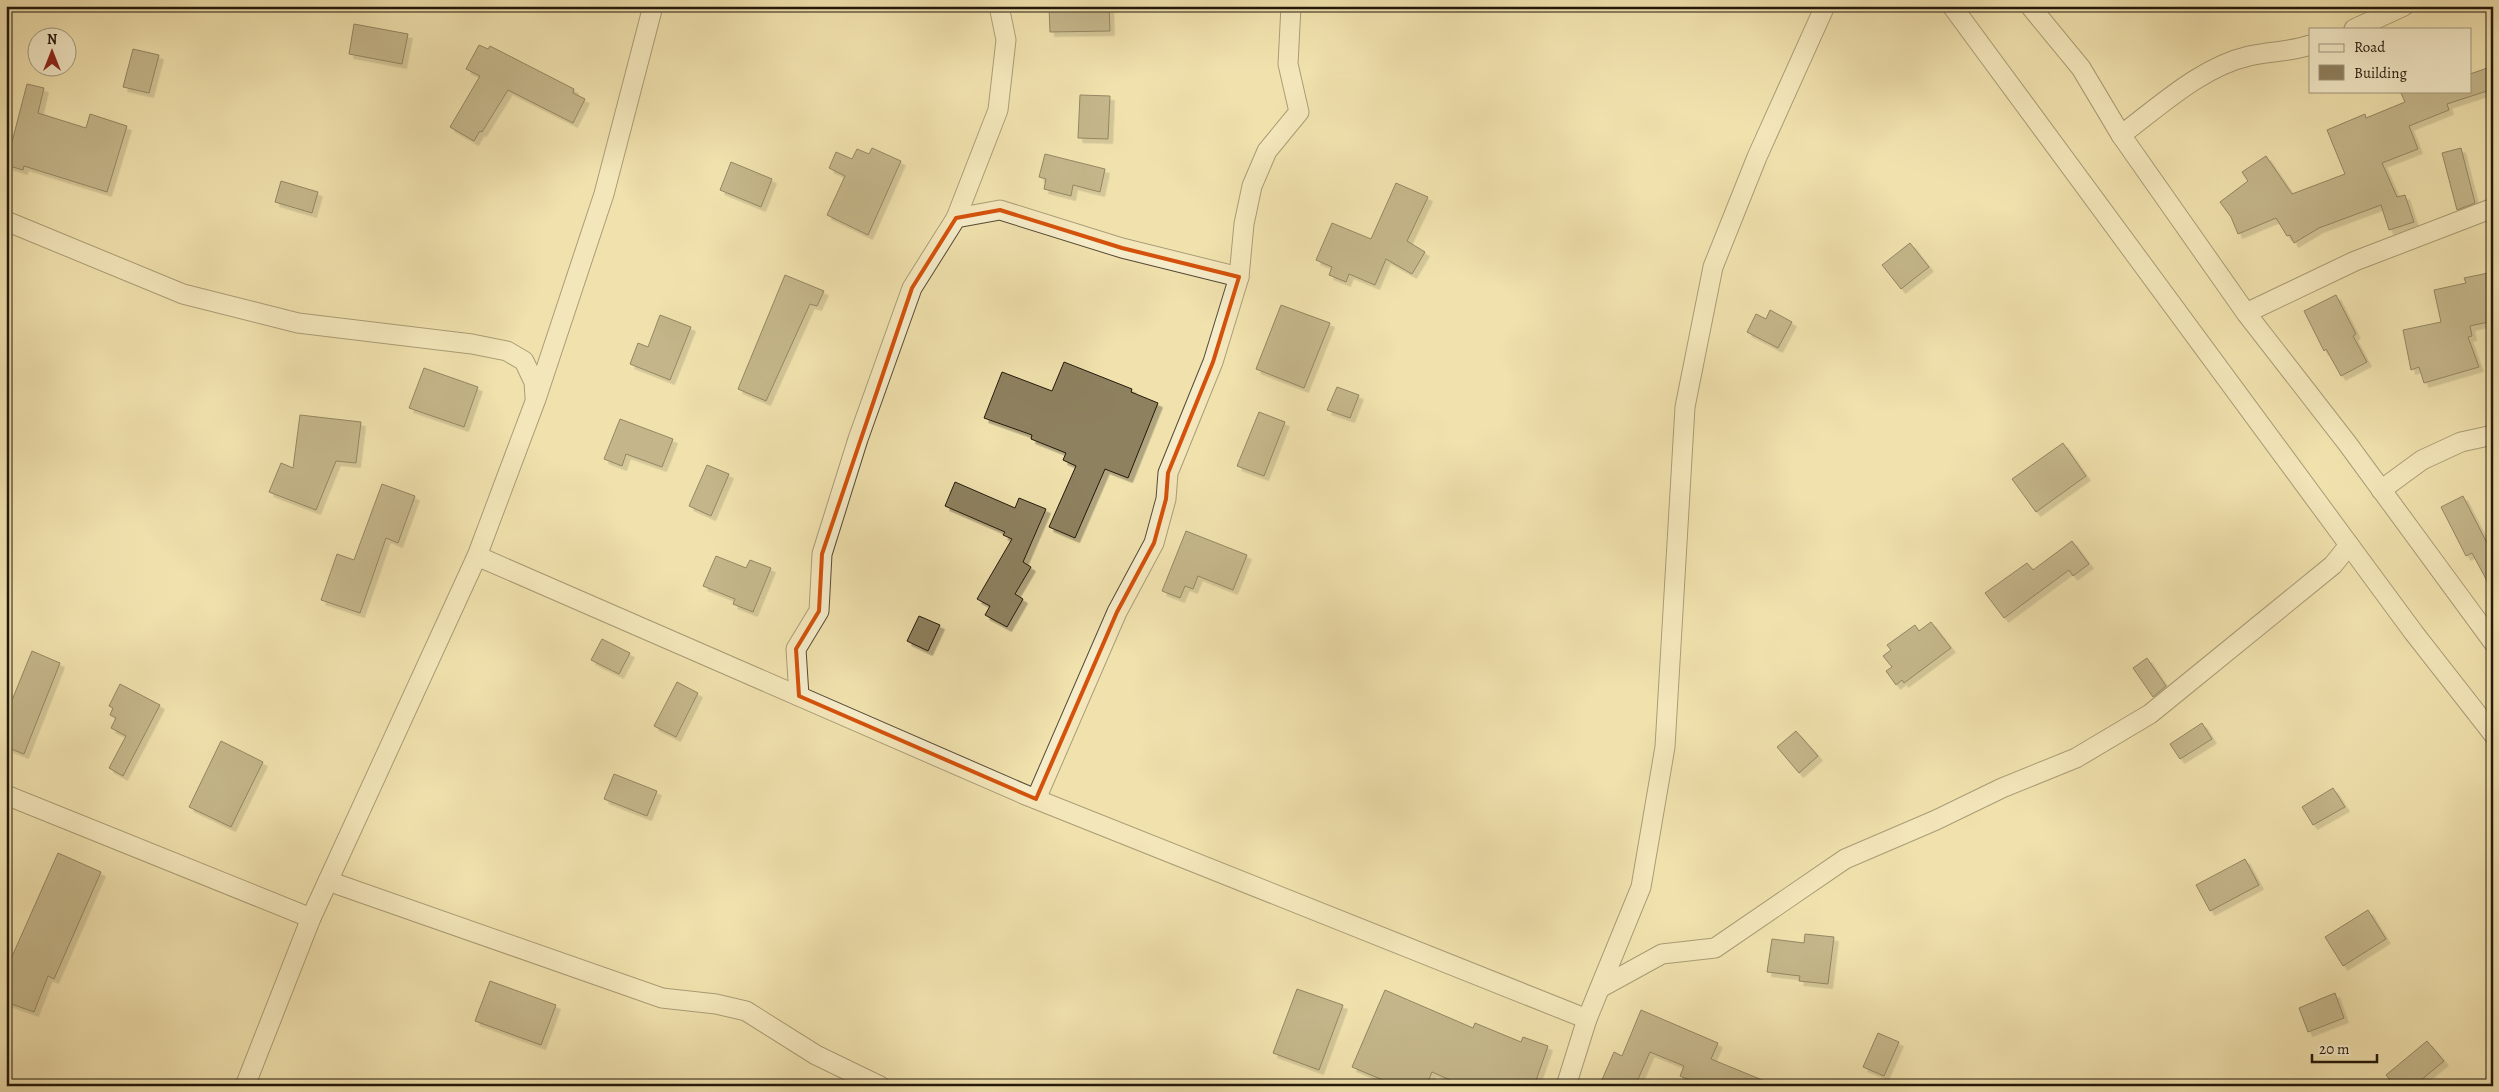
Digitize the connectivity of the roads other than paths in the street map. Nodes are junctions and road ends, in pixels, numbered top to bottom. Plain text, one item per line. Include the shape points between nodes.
1 (653, 6) edge
2 (999, 6) edge
3 (1291, 6) edge
4 (1824, 6) edge
5 (1952, 6) edge
6 (2030, 6) edge
7 (2404, 6) edge
8 (2356, 28) edge
9 (2309, 45) edge
10 (2121, 134) junction
11 (2493, 208) edge
12 (956, 218) junction
13 (6, 220) edge
14 (1239, 277) junction
15 (2246, 313) junction
16 (536, 399) junction
17 (2493, 435) edge
18 (2382, 490) junction
19 (2349, 545) junction
20 (478, 556) junction
21 (2493, 642) edge
22 (798, 696) junction
23 (2493, 734) edge
24 (6, 795) edge
25 (1036, 799) junction
26 (328, 881) junction
27 (311, 918) junction
28 (1600, 988) junction
29 (1587, 1019) junction
30 (245, 1086) edge
31 (880, 1086) edge
32 (1566, 1086) edge

1 - 16 street via 604,194
2 - 12 street via 1006,40 998,110
3 - 14 street via 1288,64 1300,112 1267,151 1252,186 1244,224
4 - 28 street via 1757,157 1714,267 1685,407 1665,747 1641,886
5 - 19 street
6 - 10 street via 2081,68
7 - 8 street
9 - 10 street via 2249,56 2207,72
10 - 15 street
11 - 15 street via 2355,261
12 - 14 street via 1000,210 1122,248
12 - 22 street via 912,288 858,439 822,554 819,611 796,649
13 - 16 street via 183,294 298,324 507,351 524,361 534,382
14 - 25 street via 1213,362 1168,473 1166,499 1154,543 1118,612
15 - 18 street
16 - 20 street
17 - 18 street via 2461,442 2422,460
18 - 21 street
19 - 23 street
19 - 28 street via 2333,565 2150,714 2076,758 1845,859 1715,948 1662,954
20 - 22 street
20 - 26 street
22 - 25 street
24 - 27 street
25 - 29 street
26 - 27 street
26 - 31 street via 662,998 746,1011 816,1055
27 - 30 street
28 - 29 street
29 - 32 street

